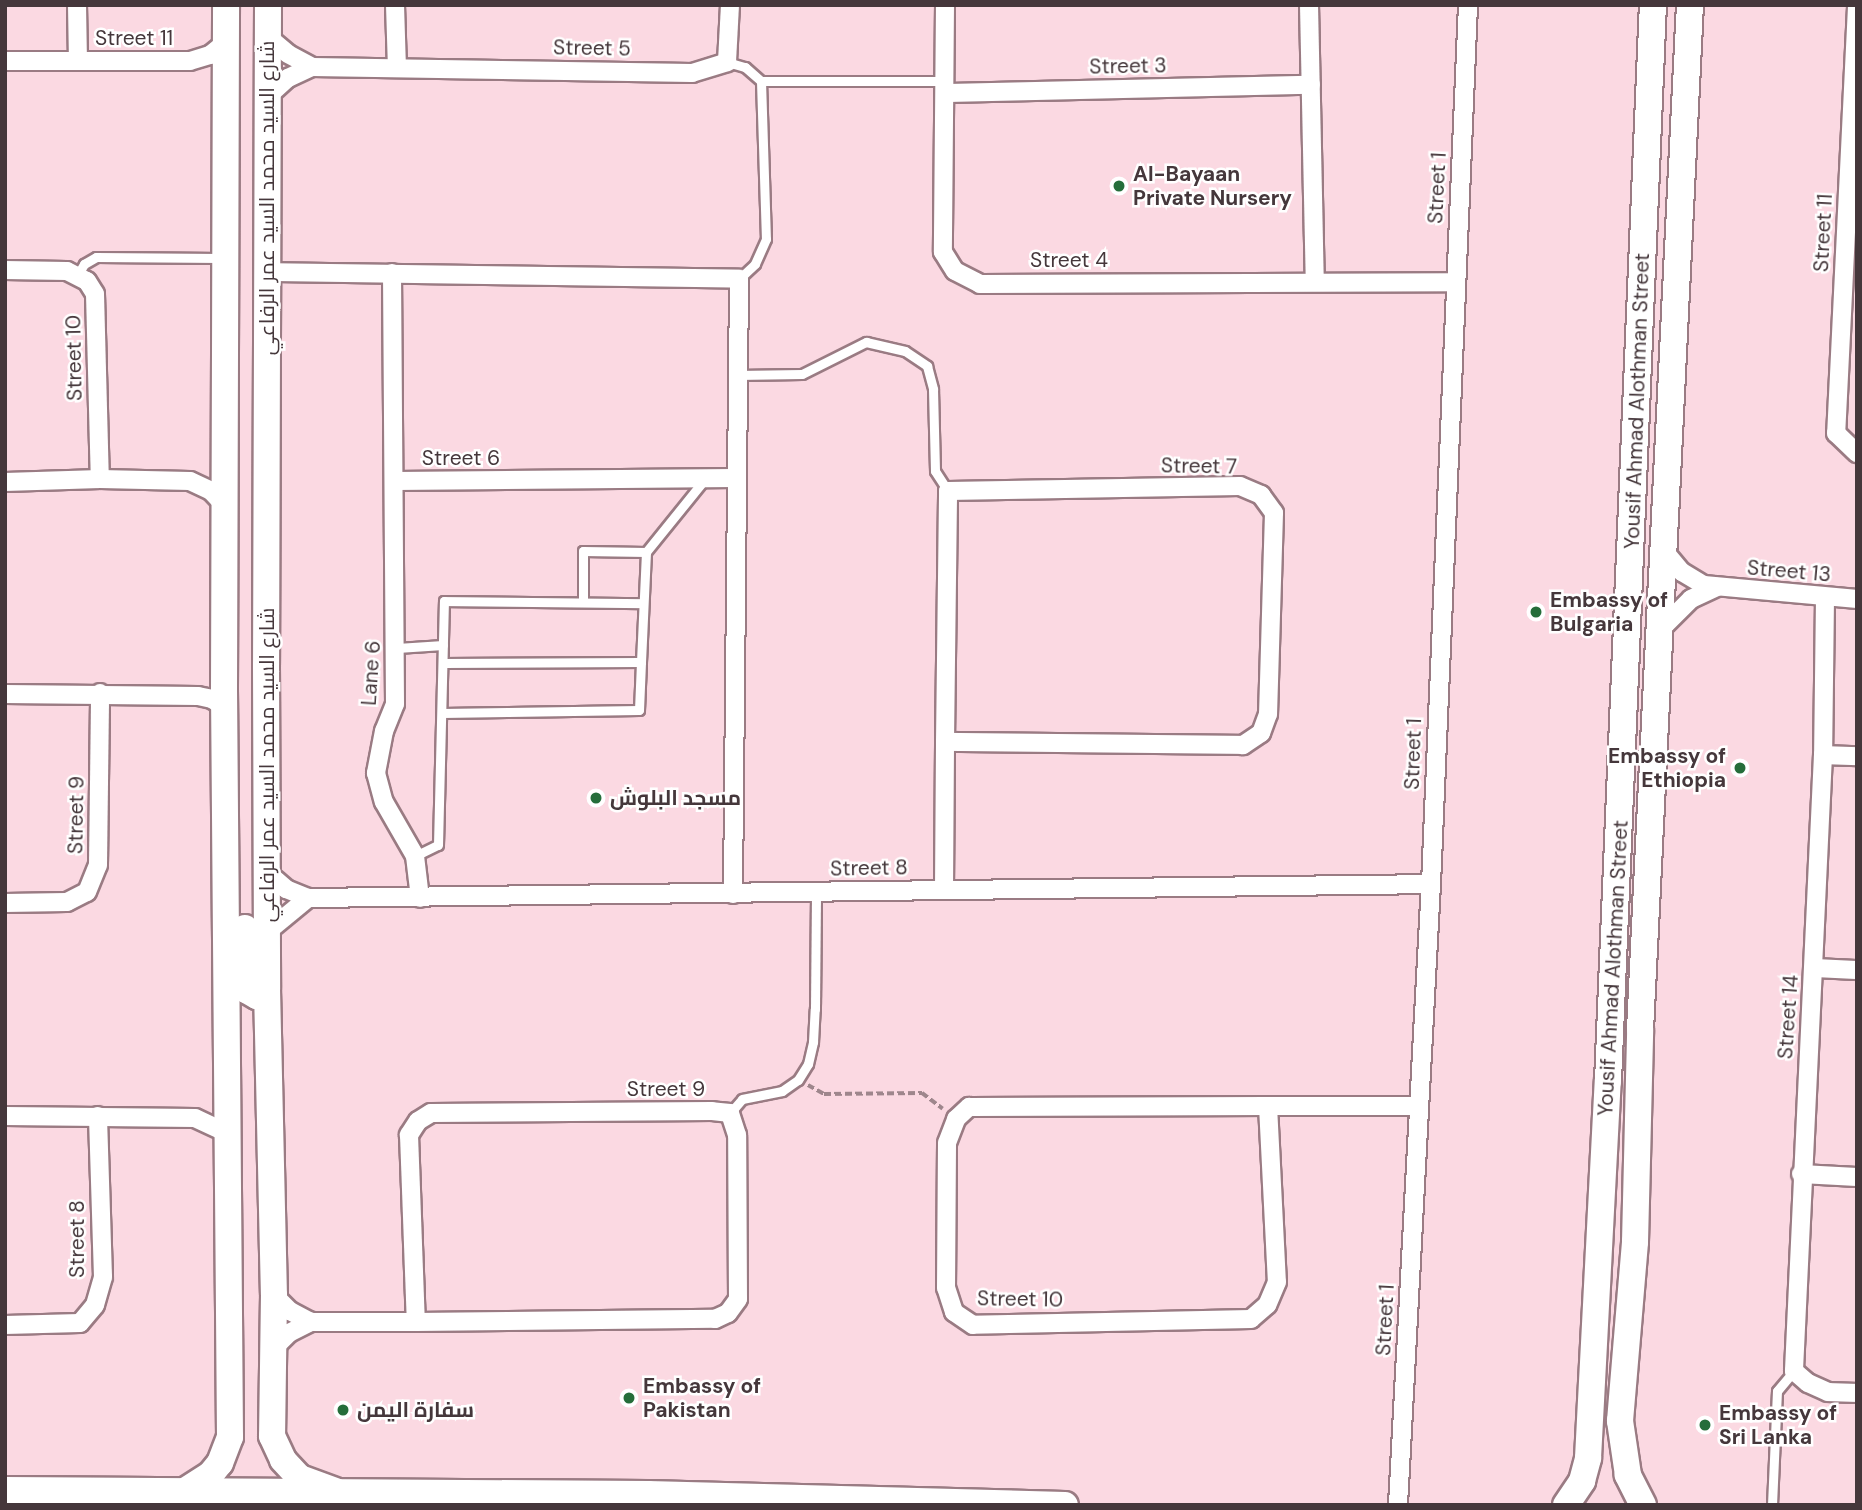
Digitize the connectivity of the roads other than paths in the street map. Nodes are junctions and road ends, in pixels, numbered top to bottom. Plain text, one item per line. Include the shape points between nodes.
1 (77, 5) edge
2 (226, 5) edge
3 (268, 5) edge
4 (395, 5) edge
5 (730, 5) edge
6 (945, 5) edge
7 (1309, 5) edge
8 (1468, 5) edge
9 (1653, 5) edge
10 (1690, 5) edge
11 (1857, 7) edge
12 (268, 37) junction
13 (226, 42) junction
14 (5, 61) edge
15 (78, 61) junction
16 (190, 61) junction
17 (727, 62) junction
18 (312, 66) junction
19 (397, 66) junction
20 (761, 81) junction
21 (225, 85) junction
22 (1311, 85) junction
23 (946, 87) junction
24 (268, 96) junction
25 (224, 158) junction
26 (225, 258) junction
27 (5, 270) edge
28 (266, 272) junction
29 (392, 273) junction
30 (77, 276) junction
31 (738, 279) junction
32 (1315, 281) junction
33 (1456, 282) junction
34 (266, 370) junction
35 (737, 375) junction
36 (227, 418) junction
37 (226, 451) junction
38 (1857, 453) edge
39 (735, 478) junction
40 (100, 479) junction
41 (705, 479) junction
42 (190, 481) junction
43 (395, 481) junction
44 (5, 482) edge
45 (948, 491) junction
46 (226, 507) junction
47 (646, 552) junction
48 (1665, 552) junction
49 (1717, 587) junction
50 (1825, 597) junction
51 (1857, 599) edge
52 (583, 602) junction
53 (643, 603) junction
54 (1661, 629) junction
55 (443, 645) junction
56 (397, 648) junction
57 (641, 662) junction
58 (443, 663) junction
59 (266, 665) junction
60 (225, 672) junction
61 (100, 693) junction
62 (5, 694) edge
63 (198, 696) junction
64 (225, 707) junction
65 (442, 713) junction
66 (945, 742) junction
67 (1823, 755) junction
68 (1857, 756) edge
69 (227, 773) junction
70 (1620, 813) junction
71 (415, 856) junction
72 (269, 874) junction
73 (1431, 884) junction
74 (944, 889) junction
75 (816, 892) junction
76 (733, 894) junction
77 (308, 898) junction
78 (420, 898) junction
79 (5, 903) edge
80 (268, 931) junction
81 (1814, 968) junction
82 (1857, 970) edge
83 (267, 989) junction
84 (1640, 1030) junction
85 (227, 1041) junction
86 (1608, 1081) junction
87 (226, 1099) junction
88 (1268, 1106) junction
89 (1419, 1106) junction
90 (730, 1114) junction
91 (5, 1116) edge
92 (98, 1116) junction
93 (195, 1118) junction
94 (227, 1133) junction
95 (1801, 1174) junction
96 (1857, 1177) edge
97 (230, 1191) junction
98 (271, 1211) junction
99 (1636, 1242) junction
100 (1597, 1282) junction
101 (274, 1295) junction
102 (311, 1322) junction
103 (416, 1322) junction
104 (5, 1325) edge
105 (272, 1350) junction
106 (1794, 1371) junction
107 (272, 1388) junction
108 (1857, 1393) edge
109 (1620, 1421) junction
110 (188, 1489) junction
111 (10, 1491) edge
112 (335, 1491) junction
113 (760, 1497) junction
114 (652, 1499) edge
115 (712, 1505) edge
116 (1065, 1505) edge
117 (1398, 1505) edge
118 (1566, 1505) edge
119 (1643, 1505) edge
120 (1772, 1505) edge

1 - 15 street, Street 11
2 - 13 street, شارع السيد محمد السيد عمر الرفاعي
3 - 12 street, شارع السيد محمد السيد عمر الرفاعي
4 - 19 street
5 - 17 street
6 - 23 street, Street 4
7 - 22 street
8 - 33 street, Street 1
9 - 70 street, Yousif Ahmad Alothman Street
10 - 48 street, Yousif Ahmad Alothman Street
11 - 38 street, Street 11 via 1836,433
12 - 18 street, Street 5
12 - 24 street, شارع السيد محمد السيد عمر الرفاعي
13 - 16 street, Street 11 via 210,55
13 - 21 street, شارع السيد محمد السيد عمر الرفاعي
14 - 15 street, Street 11
15 - 16 street, Street 11
16 - 21 street, Street 11
17 - 19 street, Street 5 via 692,73
17 - 20 lane via 745,67
18 - 19 street, Street 5
18 - 24 street via 288,78
20 - 23 lane
20 - 31 lane via 766,239 755,264
21 - 25 street, شارع السيد محمد السيد عمر الرفاعي
22 - 23 street, Street 3
22 - 32 street
23 - 32 street, Street 4 via 943,252 955,271 980,284
24 - 28 street, شارع السيد محمد السيد عمر الرفاعي
25 - 26 street, شارع السيد محمد السيد عمر الرفاعي
25 - 34 street via 242,195 242,374 250,380
26 - 30 lane via 96,257 84,264
26 - 36 street, شارع السيد محمد السيد عمر الرفاعي
27 - 30 street via 66,271
28 - 29 street
28 - 34 street, شارع السيد محمد السيد عمر الرفاعي
29 - 31 street
29 - 43 street, Street 6
30 - 40 street, Street 10 via 87,281 95,294
31 - 35 street
32 - 33 street, Street 4
33 - 73 street, Street 1
34 - 59 street, شارع السيد محمد السيد عمر الرفاعي
35 - 39 street
35 - 45 lane via 802,374 866,342 905,351 927,366 933,389 935,471
36 - 37 street, شارع السيد محمد السيد عمر الرفاعي
36 - 59 street via 236,408 246,409 250,421 252,631
37 - 42 street via 211,470
37 - 46 street, شارع السيد محمد السيد عمر الرفاعي
39 - 41 street, Street 6
39 - 76 street
40 - 42 street
40 - 44 street
41 - 43 street, Street 6
41 - 47 lane
42 - 46 street via 211,491
43 - 56 street, Lane 6
45 - 66 street
45 - 66 street, Street 7 via 1240,486 1261,495 1274,513 1268,714 1261,733 1243,745
46 - 60 street, شارع السيد محمد السيد عمر الرفاعي
47 - 52 lane via 583,551
47 - 53 lane
48 - 49 street, Street 13 via 1692,580
48 - 54 street, Yousif Ahmad Alothman Street
49 - 50 street, Street 13
49 - 54 street, Street 13 via 1691,599
50 - 51 street, Street 13
50 - 67 street, Street 14
52 - 53 lane
52 - 55 lane via 444,601
53 - 57 lane
54 - 84 street, Yousif Ahmad Alothman Street
55 - 56 lane
55 - 58 lane
56 - 71 street, Lane 6 via 396,705 384,731 376,773 384,802
57 - 58 lane
57 - 65 lane via 639,710
58 - 65 lane
59 - 72 street, شارع السيد محمد السيد عمر الرفاعي
60 - 63 street via 214,687
60 - 64 street, شارع السيد محمد السيد عمر الرفاعي
61 - 62 street
61 - 63 street
61 - 79 street, Street 9 via 98,865 87,892 67,902
63 - 64 street
64 - 69 street, شارع السيد محمد السيد عمر الرفاعي
65 - 71 lane via 438,845
66 - 74 street
67 - 68 street
67 - 81 street, Street 14
69 - 83 street via 237,779 244,794 246,990 257,996
69 - 85 street, شارع السيد محمد السيد عمر الرفاعي
70 - 84 street via 1631,846 1620,1037 1632,1039
70 - 86 street, Yousif Ahmad Alothman Street
71 - 78 street, Lane 6
72 - 77 street, Street 8 via 286,889
72 - 80 street, شارع السيد محمد السيد عمر الرفاعي
73 - 74 street, Street 8
73 - 89 street, Street 1
74 - 75 street, Street 8
75 - 76 street, Street 8
75 - 90 lane via 813,1042 808,1065 798,1080 782,1091 742,1099
76 - 78 street, Street 8
77 - 78 street, Street 8
77 - 80 street
80 - 83 street, شارع السيد محمد السيد عمر الرفاعي
81 - 82 street
81 - 95 street, Street 14
83 - 98 street, شارع السيد محمد السيد عمر الرفاعي
84 - 99 street, Yousif Ahmad Alothman Street
85 - 87 street, شارع السيد محمد السيد عمر الرفاعي
85 - 98 street via 238,1032 250,1041 254,1181
86 - 99 street via 1618,1078 1627,1091 1624,1216 1627,1234
86 - 100 street, Yousif Ahmad Alothman Street
87 - 93 street
87 - 94 street, شارع السيد محمد السيد عمر الرفاعي
88 - 88 street, Street 10 via 1277,1282 1267,1306 1251,1319 973,1325 954,1312 946,1288 947,1143 956,1119 969,1107
88 - 89 street
89 - 117 street, Street 1
90 - 103 street, Street 9 via 737,1135 738,1298 728,1313 715,1319
90 - 103 street, Street 9 via 431,1113 418,1121 409,1135
91 - 92 street
92 - 93 street
92 - 104 street, Street 8 via 103,1277 95,1305 80,1323
93 - 94 street
94 - 97 street, شارع السيد محمد السيد عمر الرفاعي
95 - 96 street
95 - 106 street, Street 14
97 - 107 street via 248,1230 247,1392 258,1399
97 - 110 street, شارع السيد محمد السيد عمر الرفاعي via 230,1437 220,1464
98 - 101 street, شارع السيد محمد السيد عمر الرفاعي
99 - 109 street, Yousif Ahmad Alothman Street
100 - 109 street via 1609,1300 1603,1420 1611,1428
100 - 118 street, Yousif Ahmad Alothman Street via 1588,1458 1582,1481
101 - 102 street
101 - 105 street, شارع السيد محمد السيد عمر الرفاعي
102 - 103 street, Street 9
102 - 105 street via 289,1333
105 - 107 street, شارع السيد محمد السيد عمر الرفاعي
106 - 108 street via 1828,1392
106 - 120 lane via 1776,1391
107 - 112 street, شارع السيد محمد السيد عمر الرفاعي via 272,1436 283,1460 300,1478
109 - 119 street, Yousif Ahmad Alothman Street via 1628,1475
110 - 111 street
110 - 112 street
112 - 114 street
113 - 114 street
113 - 115 street
113 - 116 street

